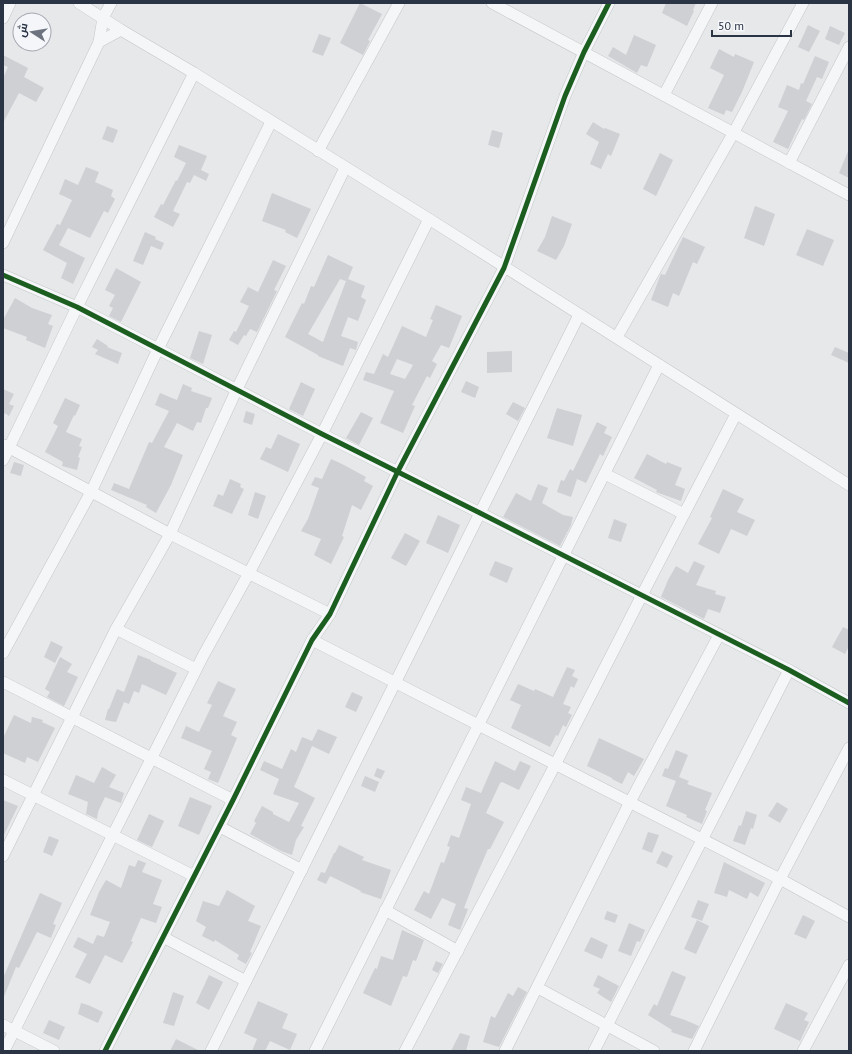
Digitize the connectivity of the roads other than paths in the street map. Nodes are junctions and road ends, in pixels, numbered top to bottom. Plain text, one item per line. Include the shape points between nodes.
1 (10, 3) edge
2 (79, 3) edge
3 (111, 3) edge
4 (399, 3) edge
5 (492, 3) edge
6 (609, 3) edge
7 (712, 3) edge
8 (803, 3) edge
9 (3, 18) edge
10 (103, 18) junction
11 (121, 30) junction
12 (99, 42) junction
13 (849, 47) edge
14 (584, 52) junction
15 (194, 73) junction
16 (664, 95) junction
17 (271, 122) junction
18 (734, 132) junction
19 (318, 151) junction
20 (790, 163) junction
21 (345, 168) junction
22 (849, 196) edge
23 (429, 219) junction
24 (3, 243) edge
25 (504, 268) junction
26 (3, 275) edge
27 (77, 307) junction
28 (579, 315) junction
29 (617, 337) junction
30 (158, 350) junction
31 (659, 365) junction
32 (237, 389) junction
33 (736, 414) junction
34 (322, 434) junction
35 (6, 446) edge
36 (3, 460) edge
37 (398, 471) junction
38 (605, 474) junction
39 (849, 485) edge
40 (91, 492) junction
41 (480, 513) junction
42 (684, 514) junction
43 (170, 534) junction
44 (564, 556) junction
45 (249, 573) junction
46 (642, 595) junction
47 (330, 614) junction
48 (116, 629) junction
49 (719, 635) junction
50 (312, 640) junction
51 (3, 653) edge
52 (196, 669) junction
53 (788, 670) junction
54 (3, 682) edge
55 (395, 683) junction
56 (849, 703) edge
57 (71, 717) junction
58 (477, 725) junction
59 (849, 748) edge
60 (152, 758) junction
61 (556, 765) junction
62 (3, 780) edge
63 (33, 796) junction
64 (233, 800) junction
65 (630, 802) junction
66 (220, 826) junction
67 (112, 835) junction
68 (703, 840) junction
69 (3, 856) edge
70 (302, 870) junction
71 (194, 876) junction
72 (780, 879) junction
73 (385, 910) junction
74 (849, 918) edge
75 (163, 937) junction
76 (458, 951) junction
77 (849, 965) edge
78 (246, 981) junction
79 (538, 988) junction
80 (3, 1025) edge
81 (607, 1026) junction
82 (14, 1031) junction
83 (4, 1051) edge
84 (54, 1051) edge
85 (105, 1051) edge
86 (211, 1051) edge
87 (315, 1051) edge
88 (405, 1051) edge
89 (505, 1051) edge
90 (594, 1051) edge
91 (654, 1051) edge
92 (694, 1051) edge
93 (803, 1051) edge

1 - 9 street
2 - 10 street
3 - 10 street
4 - 19 street
5 - 14 street
6 - 14 street
7 - 16 street
8 - 18 street
10 - 11 street
10 - 12 street
11 - 12 street
11 - 15 street
12 - 24 street
13 - 20 street
14 - 16 street
14 - 25 street via 565,96
15 - 17 street
15 - 27 street
16 - 18 street
17 - 19 street
17 - 30 street
18 - 20 street
18 - 29 street
19 - 21 street
20 - 22 street
21 - 23 street
21 - 32 street
23 - 25 street
23 - 34 street
25 - 28 street
25 - 37 street
26 - 27 street
27 - 30 street
27 - 35 street
28 - 29 street
28 - 41 street
29 - 31 street
30 - 32 street
30 - 40 street
31 - 33 street
31 - 38 street
32 - 34 street
32 - 43 street
33 - 39 street
33 - 42 street
34 - 37 street
34 - 45 street
35 - 36 street
35 - 40 street
37 - 41 street
37 - 47 street
38 - 42 street
38 - 44 street
40 - 43 street
40 - 51 street
41 - 44 street
41 - 55 street
42 - 46 street
43 - 45 street
43 - 48 street
44 - 46 street
44 - 58 street
45 - 47 street
45 - 52 street
46 - 49 street
46 - 61 street
47 - 50 street
48 - 52 street
48 - 57 street
49 - 53 street
49 - 65 street
50 - 55 street
50 - 64 street
52 - 60 street
53 - 56 street
53 - 68 street
54 - 57 street
55 - 58 street
55 - 70 street
57 - 60 street
57 - 63 street
58 - 61 street
58 - 73 street
59 - 72 street
60 - 64 street
60 - 67 street
61 - 65 street
61 - 76 street
62 - 63 street
63 - 67 street
63 - 69 street
64 - 66 street
65 - 68 street
65 - 79 street
66 - 70 street
66 - 71 street
67 - 71 street
67 - 82 street
68 - 72 street
68 - 81 street
70 - 78 street
71 - 75 street
72 - 74 street
72 - 92 street
73 - 76 street
73 - 87 street
75 - 78 street
75 - 85 street
76 - 88 street
77 - 93 street
78 - 86 street
79 - 81 street
79 - 89 street
80 - 82 street
81 - 90 street
81 - 91 street
82 - 83 street
82 - 84 street

